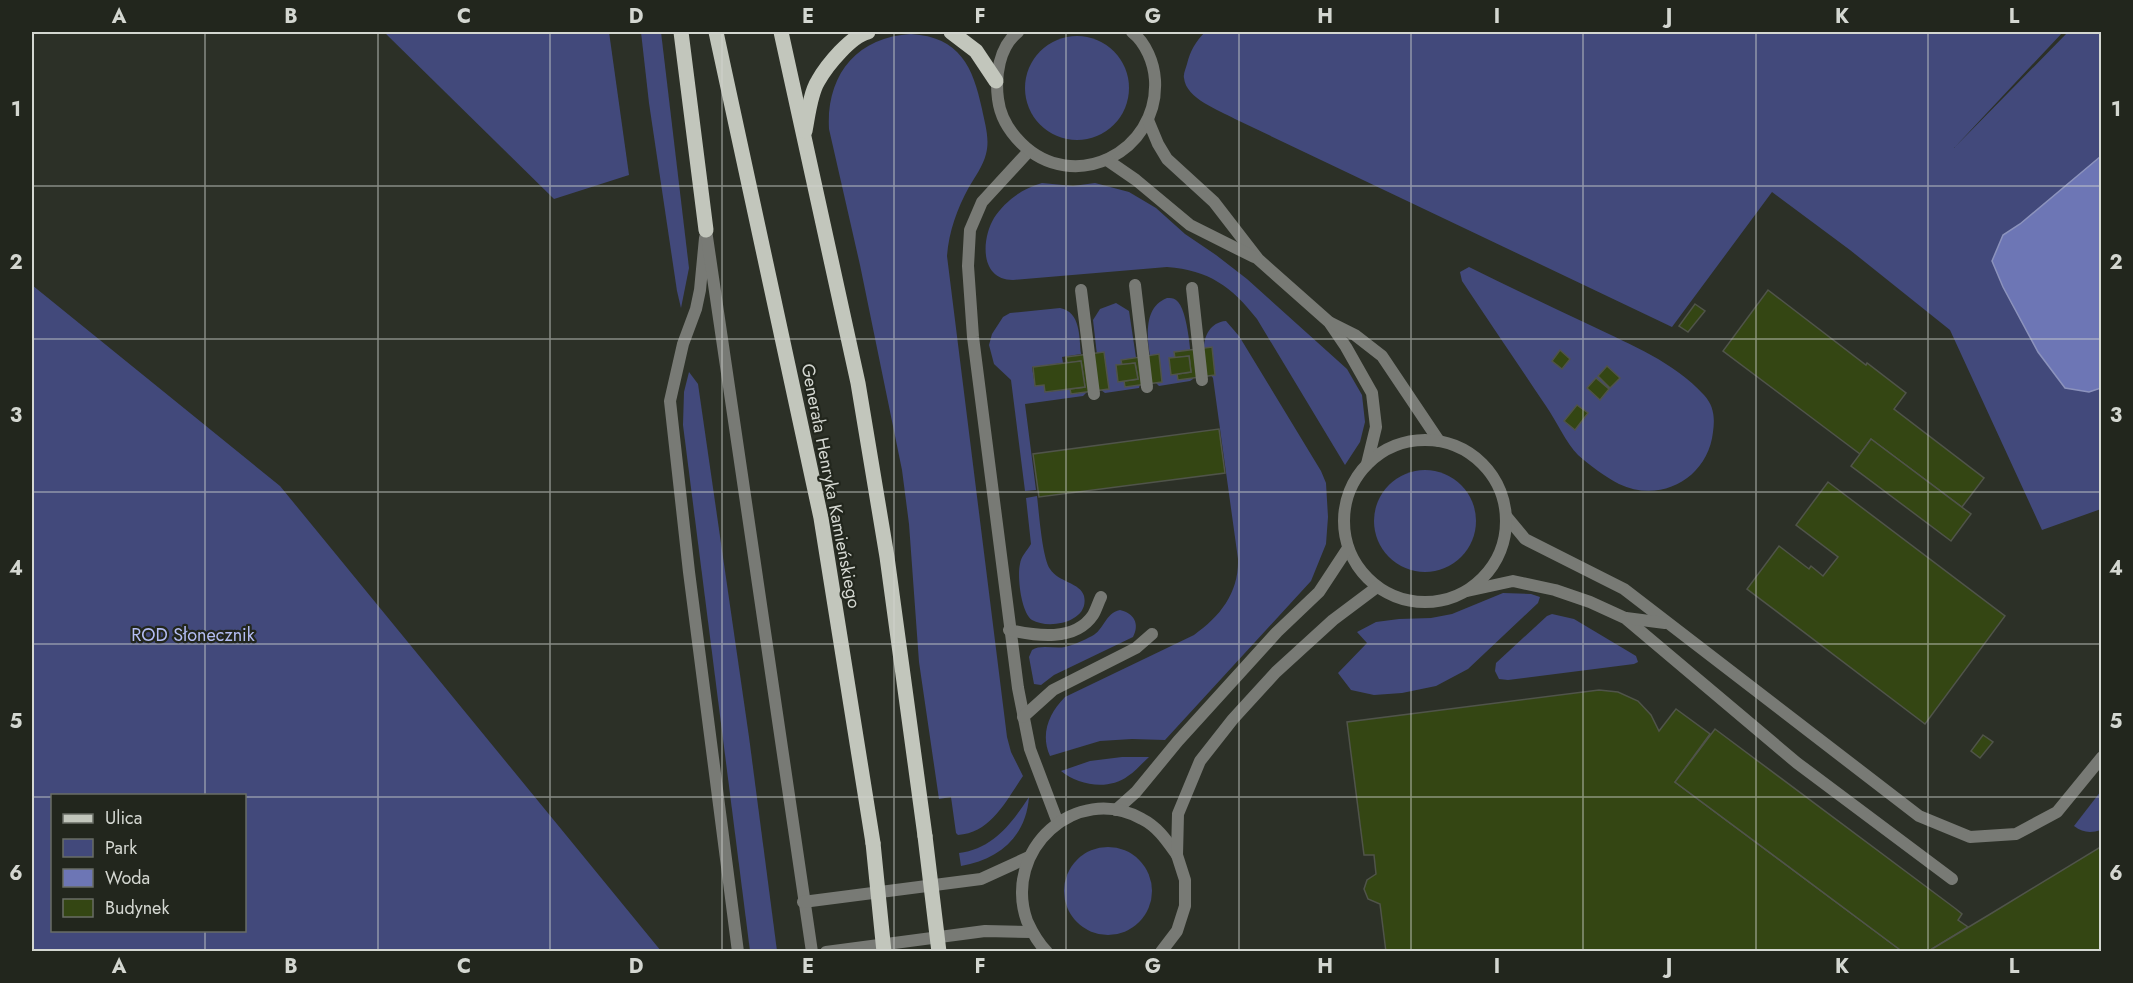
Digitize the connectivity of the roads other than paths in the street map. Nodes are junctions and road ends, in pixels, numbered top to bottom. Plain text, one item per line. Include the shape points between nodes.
1 (681, 32) edge
2 (716, 32) edge
3 (781, 32) edge
4 (868, 32) edge
5 (951, 32) edge
6 (1018, 32) edge
7 (1132, 32) edge
8 (996, 81) junction
9 (1148, 120) junction
10 (803, 137) junction
11 (1029, 151) junction
12 (1107, 160) junction
13 (706, 230) junction
14 (1258, 259) junction
15 (1135, 285) dead end
16 (1192, 288) dead end
17 (1081, 290) dead end
18 (1329, 322) junction
19 (1202, 380) dead end
20 (1148, 387) dead end
21 (1094, 394) dead end
22 (1439, 441) junction
23 (1367, 464) junction
24 (1506, 516) junction
25 (1348, 549) junction
26 (1377, 587) junction
27 (1467, 591) junction
28 (1101, 597) dead end
29 (1625, 618) junction
30 (1667, 623) junction
31 (1009, 630) junction
32 (1152, 634) dead end
33 (1023, 717) junction
34 (2102, 757) edge
35 (1116, 810) junction
36 (1058, 823) junction
37 (1178, 855) junction
38 (1029, 857) junction
39 (1952, 879) dead end
40 (803, 902) junction
41 (1031, 932) junction
42 (738, 951) edge
43 (812, 951) edge
44 (826, 951) edge
45 (884, 951) edge
46 (939, 951) edge
47 (1047, 951) edge
48 (1161, 951) edge

1 - 13 main road
2 - 45 main road, Generała Henryka Kamieńskiego, bridge via 821,518 873,843
3 - 10 main road
4 - 10 main road via 847,46 817,82
5 - 8 main road via 976,51
6 - 8 street via 1002,57
7 - 9 street via 1148,53 1154,72 1155,93
8 - 11 street via 999,108 1011,133
9 - 12 street via 1124,150
9 - 14 street via 1167,159 1214,202
10 - 46 main road, bridge via 858,383 887,556
11 - 12 street via 1054,164 1080,166
11 - 31 street via 982,202 970,230 968,266
12 - 14 street via 1190,225
13 - 40 street
13 - 42 street via 700,290 670,401
14 - 18 street
15 - 20 street
16 - 19 street
17 - 21 street
18 - 22 street via 1355,335 1382,356
18 - 23 street via 1371,393 1376,427
22 - 23 street via 1413,441 1388,449
22 - 24 street via 1464,450 1485,467 1500,490
23 - 25 street via 1349,492 1344,530
24 - 27 street via 1497,559
24 - 30 street via 1525,539 1624,589
25 - 26 street via 1360,570
25 - 35 street via 1319,592 1277,632
26 - 27 street via 1422,603 1446,600
26 - 37 street via 1333,620 1276,672 1200,761 1178,814
27 - 29 street via 1513,581 1555,590
28 - 31 street via 1092,616 1074,631 1034,636
29 - 30 street
29 - 39 street via 1797,763
30 - 34 street via 1918,816 1970,837 2016,834 2057,812
31 - 33 street
32 - 33 street via 1136,648 1053,690
33 - 36 street via 1030,749
35 - 36 street via 1096,809
35 - 37 street via 1141,818 1162,834
36 - 38 street via 1041,838
37 - 48 street via 1185,880 1185,906 1177,931
38 - 40 street via 981,879
38 - 41 street via 1022,882 1023,908
40 - 43 street
41 - 44 street via 985,932
41 - 47 street

